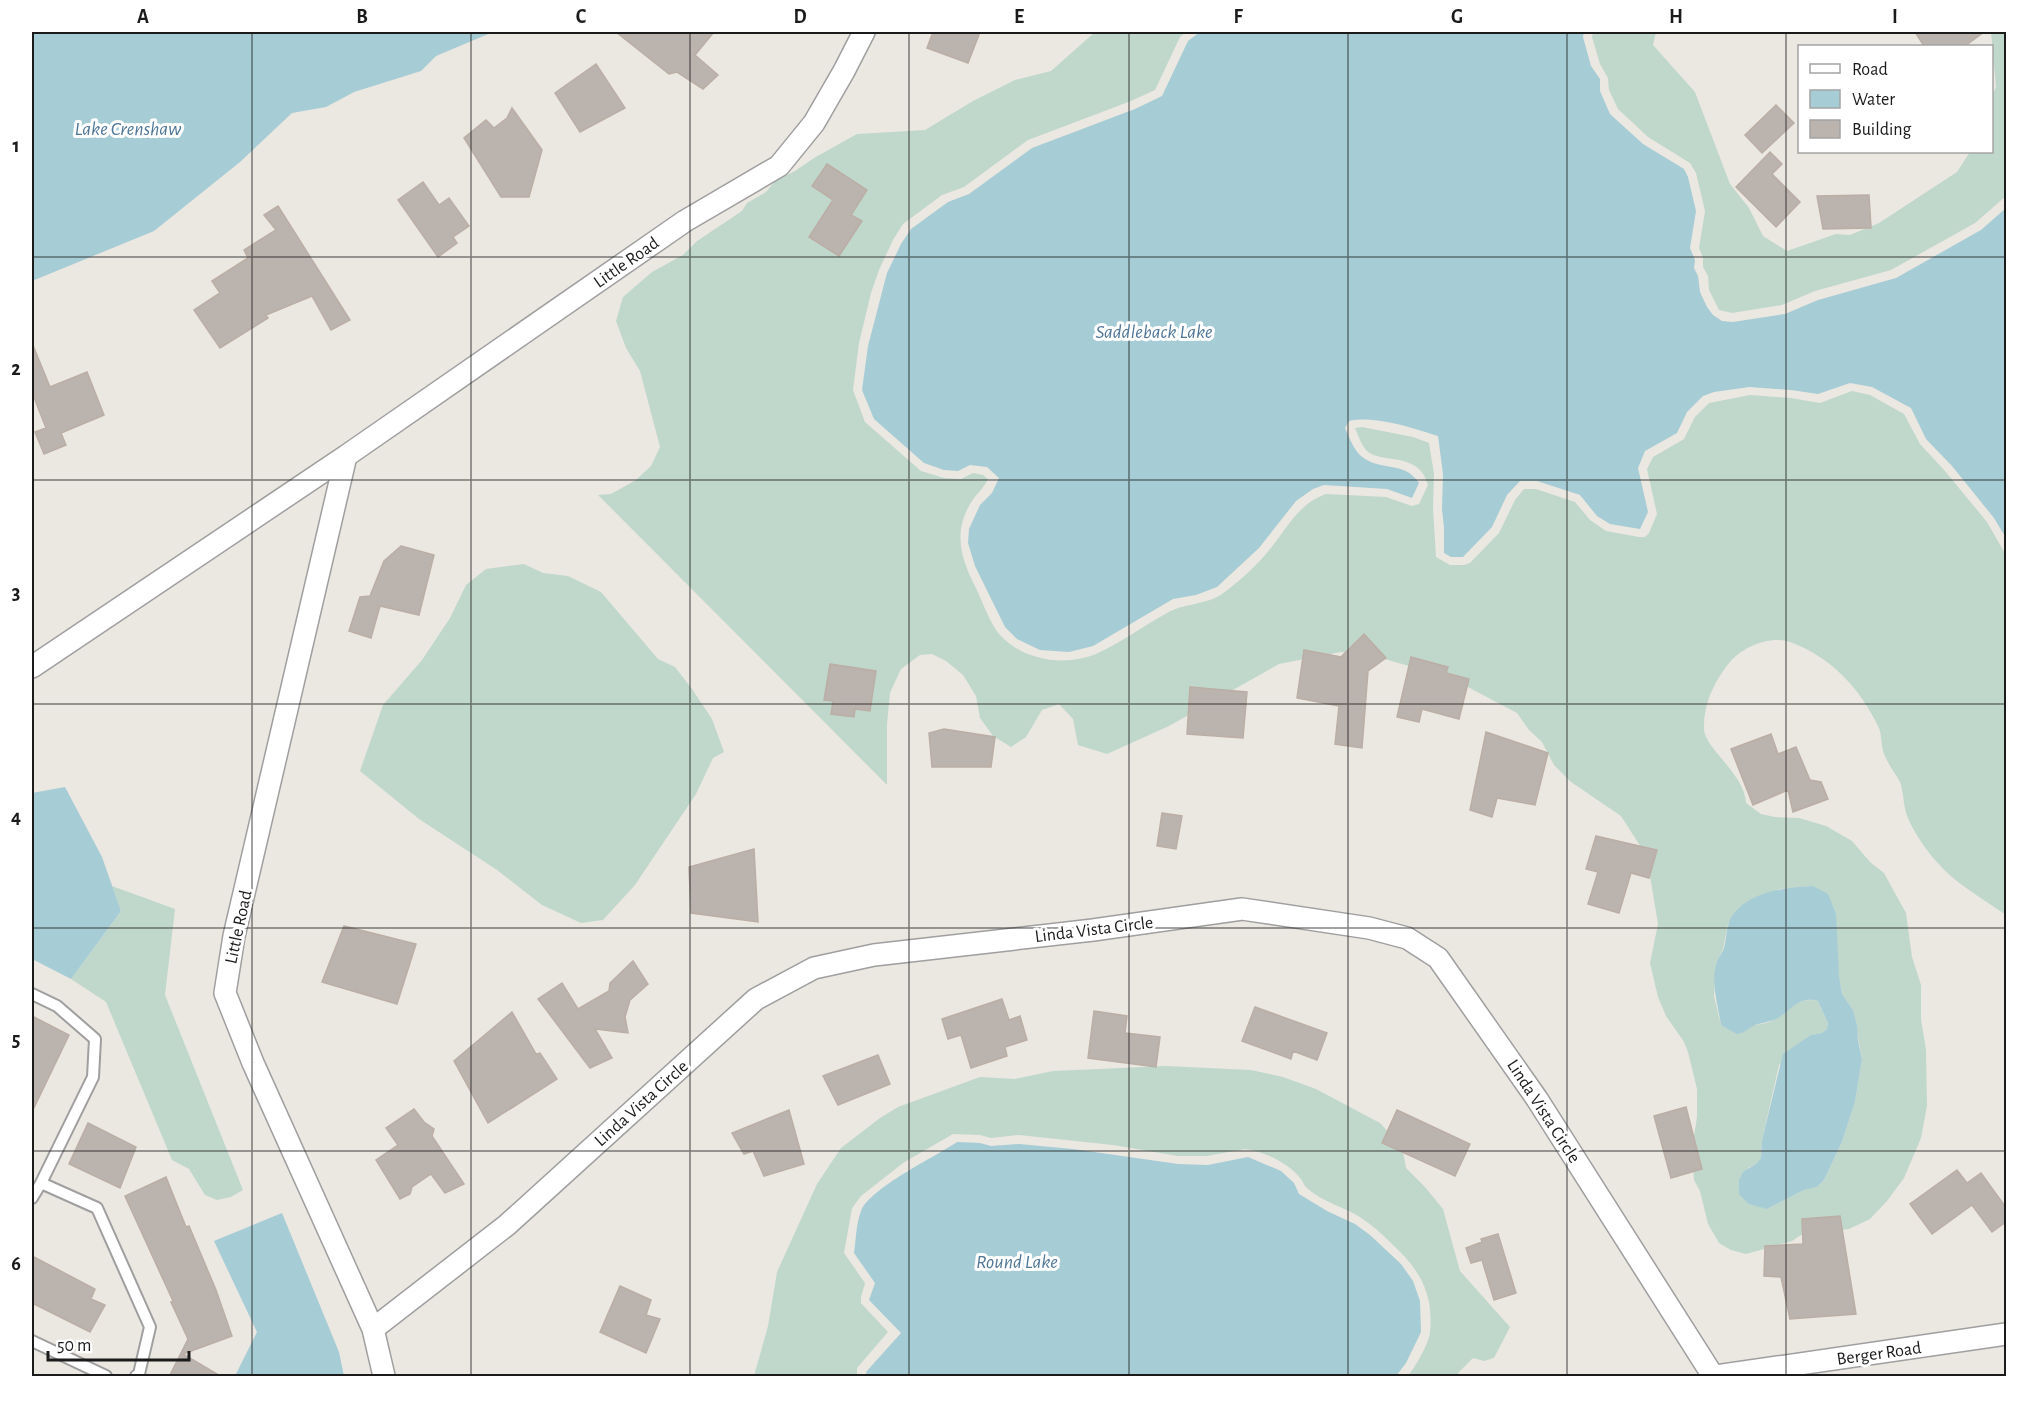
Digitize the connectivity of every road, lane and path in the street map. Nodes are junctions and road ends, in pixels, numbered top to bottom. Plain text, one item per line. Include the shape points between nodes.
1 (864, 32) edge
2 (346, 456) junction
3 (32, 668) edge
4 (32, 994) edge
5 (41, 1183) junction
6 (32, 1198) edge
7 (373, 1329) junction
8 (2007, 1334) edge
9 (32, 1341) edge
10 (106, 1377) edge
11 (136, 1377) edge
12 (384, 1377) edge
13 (1715, 1377) edge

1 - 2 street, Little Road via 814,123 779,166 685,221
2 - 3 street, Little Road
2 - 7 street, Little Road via 234,936 225,993
4 - 5 lane via 57,1006 94,1040 93,1077
5 - 6 lane
5 - 11 lane via 97,1208 150,1327
7 - 12 street, Little Road
7 - 13 street, Linda Vista Circle via 507,1225 756,999 814,968 874,955 1242,909 1407,938 1438,958 1537,1099
8 - 13 street, Berger Road
9 - 10 lane

